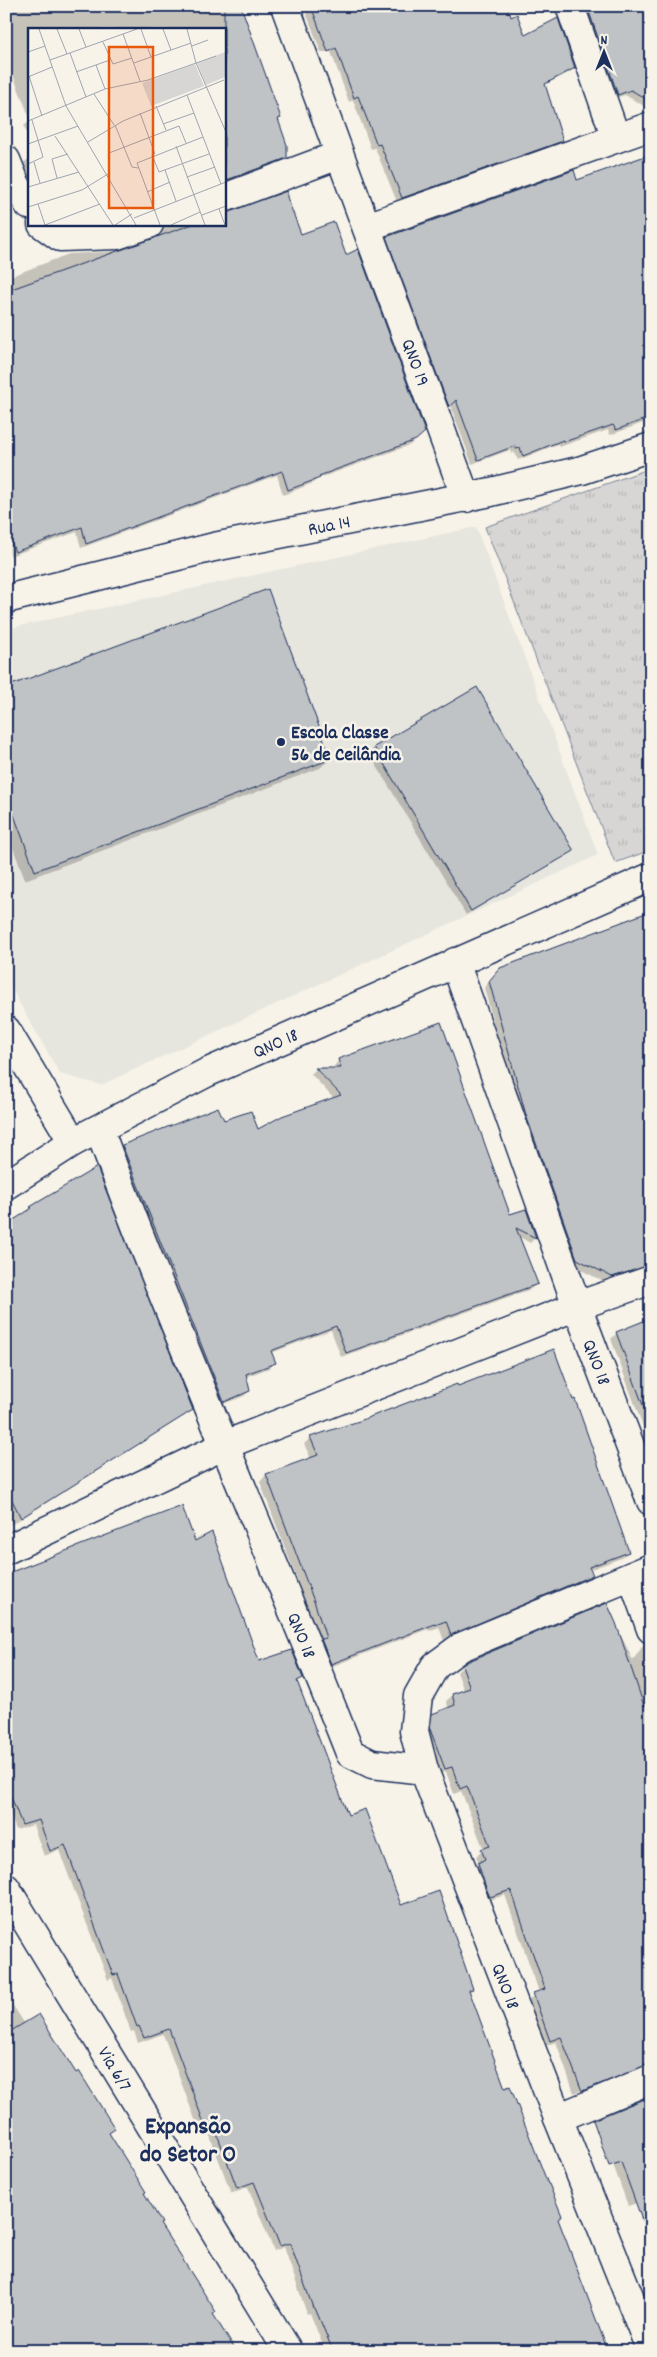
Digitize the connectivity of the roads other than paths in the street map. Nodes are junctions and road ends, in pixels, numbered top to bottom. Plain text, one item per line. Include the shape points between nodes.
1 (285, 6) edge
2 (570, 6) edge
3 (651, 126) edge
4 (616, 138) junction
5 (339, 155) junction
6 (225, 198) edge
7 (43, 225) edge
8 (147, 225) edge
9 (367, 227) junction
10 (651, 447) edge
11 (466, 498) junction
12 (6, 599) edge
13 (651, 877) edge
14 (455, 962) junction
15 (6, 1030) edge
16 (99, 1128) junction
17 (73, 1142) junction
18 (6, 1184) edge
19 (651, 1280) edge
20 (577, 1306) junction
21 (225, 1445) junction
22 (651, 1502) edge
23 (6, 1550) edge
24 (641, 1572) edge
25 (651, 1629) edge
26 (424, 1770) junction
27 (6, 1888) edge
28 (651, 2079) edge
29 (558, 2118) junction
30 (288, 2351) edge
31 (651, 2351) edge

1 - 5 street, QNO 19
2 - 4 street
3 - 4 street
4 - 9 street
5 - 6 street
5 - 9 street, QNO 19
7 - 8 street via 60,237 117,235
9 - 11 street, QNO 19
10 - 11 street, Rua 14 via 582,470
11 - 12 street, Rua 14 via 214,547
13 - 14 street, QNO 18
14 - 16 street, QNO 18 via 206,1073
14 - 20 street, QNO 18
15 - 17 street
16 - 17 street, QNO 18
16 - 21 street, QNO 18 via 150,1265
17 - 18 street, QNO 18
19 - 20 street
20 - 21 street
20 - 22 street, QNO 18
21 - 23 street
21 - 26 street, QNO 18 via 350,1753 372,1764
24 - 25 street, QNO 18
24 - 26 street, QNO 18 via 461,1646 435,1666 418,1696 414,1731
26 - 29 street, QNO 18
27 - 30 street, Via 6/7
28 - 29 street
29 - 31 street, QNO 18

